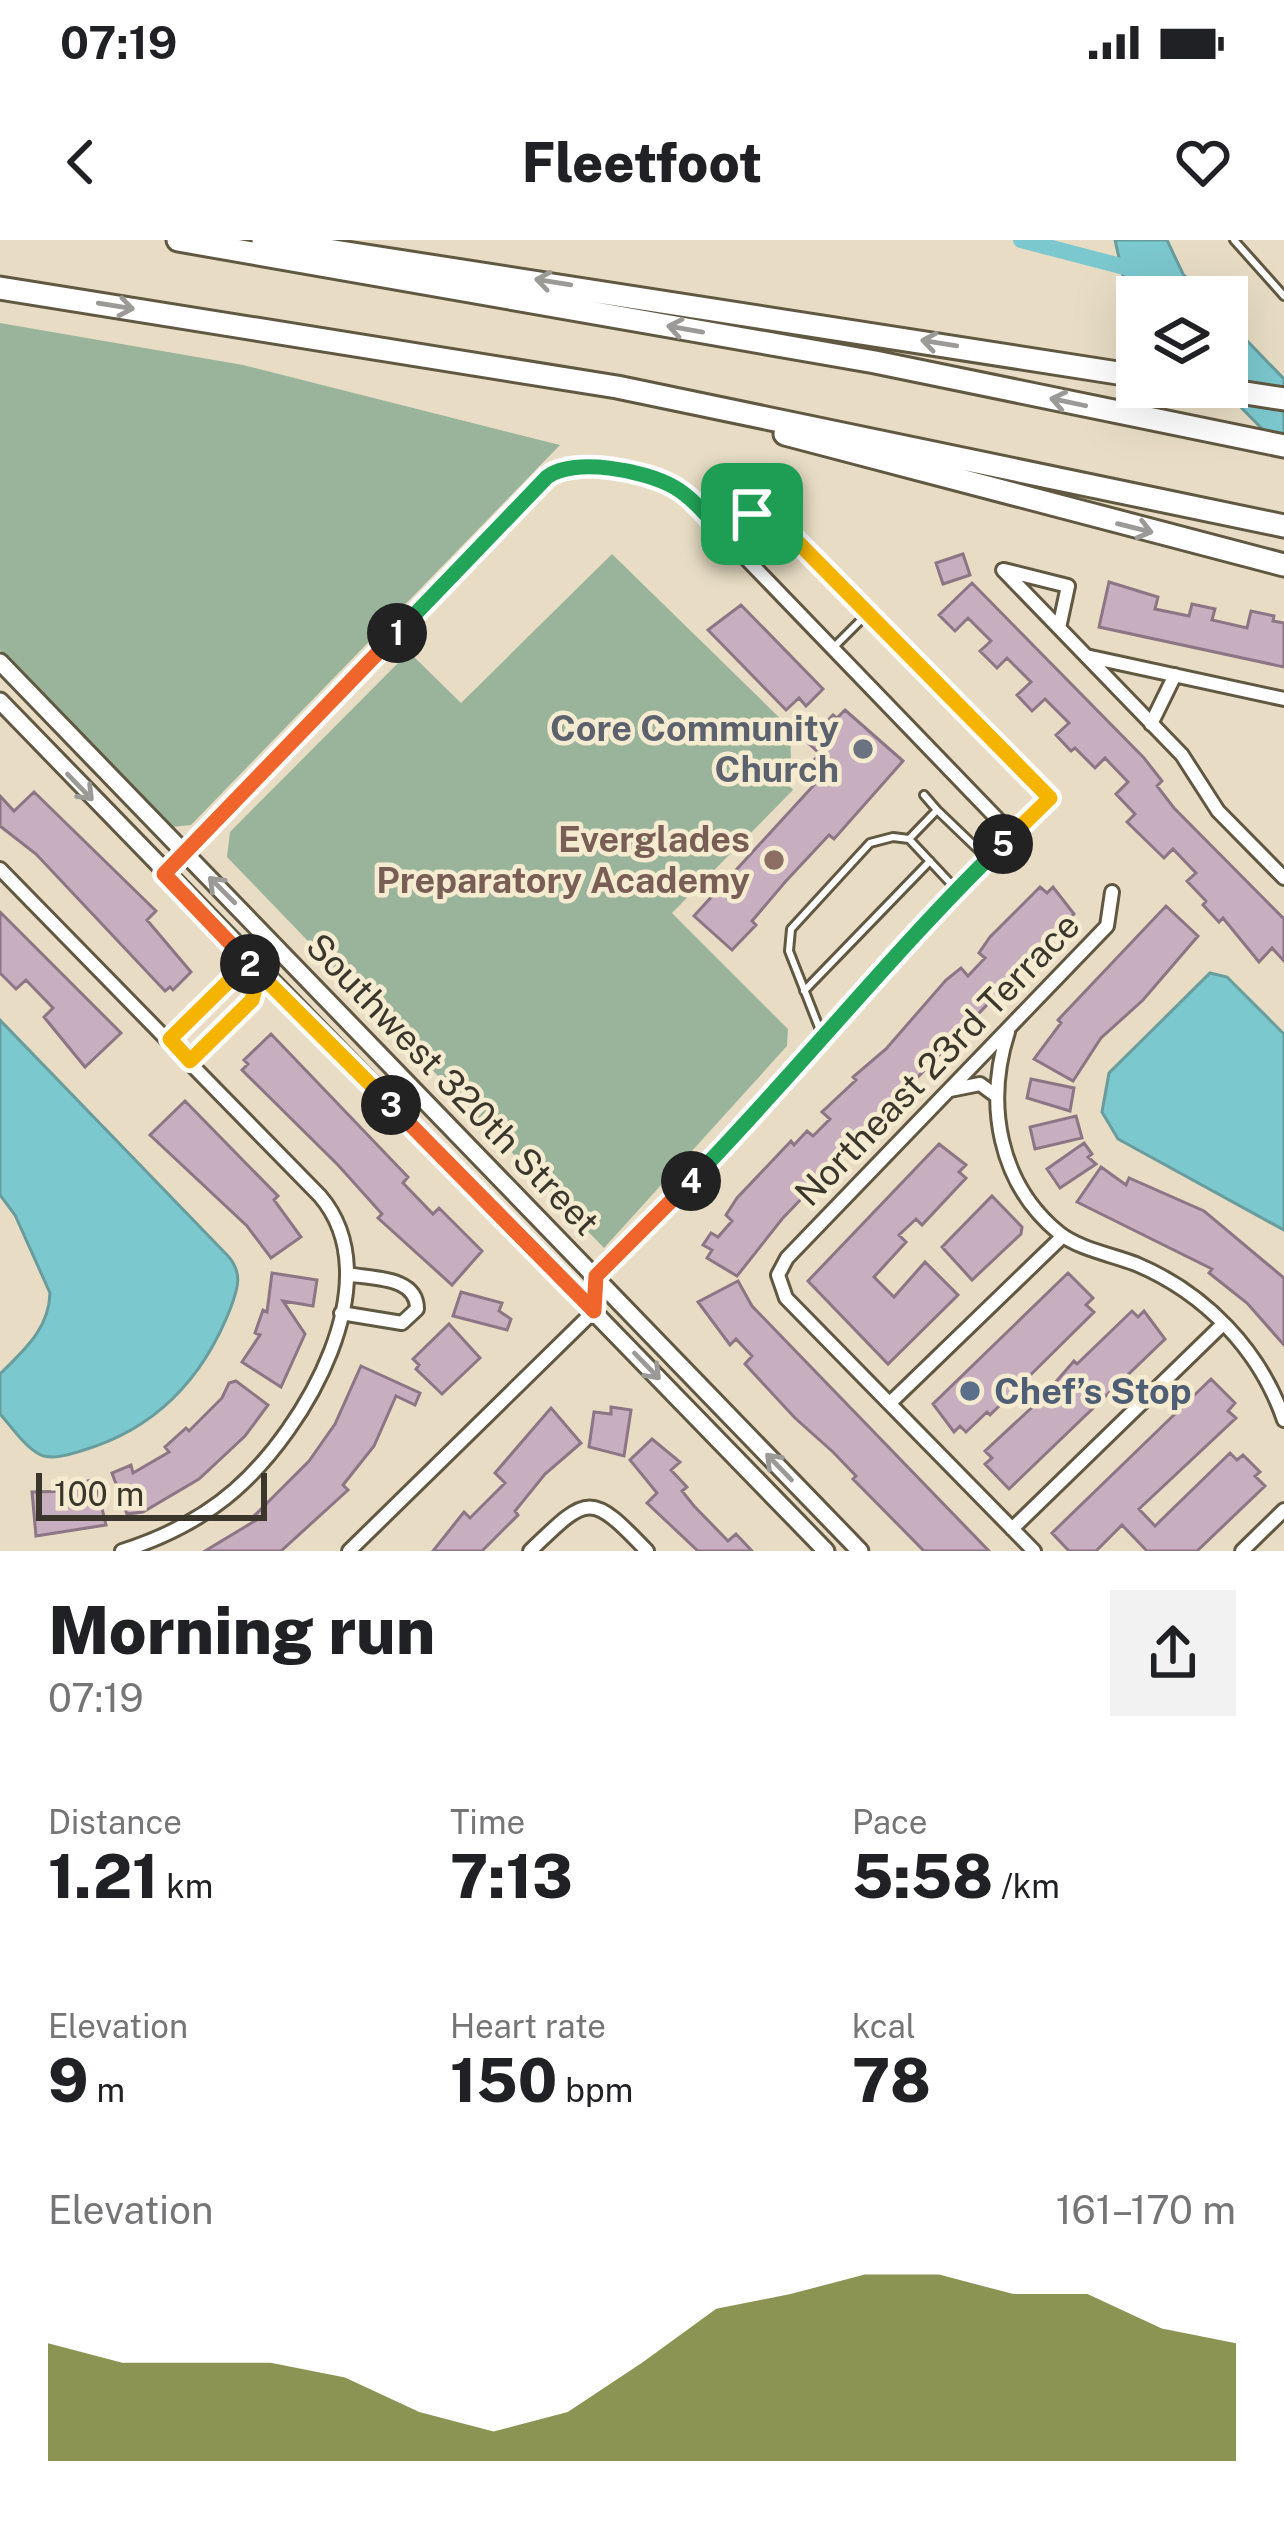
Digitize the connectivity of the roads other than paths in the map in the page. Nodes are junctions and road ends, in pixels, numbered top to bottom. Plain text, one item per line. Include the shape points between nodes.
1 (178, 240) edge
2 (263, 240) edge
3 (1234, 240) edge
4 (0, 288) edge
5 (1284, 296) edge
6 (1116, 373) edge
7 (617, 387) junction
8 (1248, 393) edge
9 (1284, 399) edge
10 (1284, 446) edge
11 (1284, 526) edge
12 (728, 539) junction
13 (1284, 565) edge
14 (867, 614) junction
15 (1059, 628) junction
16 (833, 649) junction
17 (1085, 656) junction
18 (0, 662) edge
19 (1175, 675) junction
20 (1284, 699) edge
21 (0, 701) edge
22 (1151, 724) junction
23 (924, 795) dead end
24 (937, 810) junction
25 (909, 839) junction
26 (1008, 840) junction
27 (186, 854) junction
28 (988, 859) junction
29 (930, 861) junction
30 (0, 869) edge
31 (164, 874) junction
32 (1284, 878) edge
33 (958, 890) junction
34 (1112, 892) dead end
35 (283, 951) junction
36 (259, 973) junction
37 (804, 991) junction
38 (205, 1005) junction
39 (226, 1026) junction
40 (1009, 1028) junction
41 (823, 1037) junction
42 (170, 1039) junction
43 (190, 1061) junction
44 (944, 1094) junction
45 (994, 1095) junction
46 (1063, 1236) junction
47 (347, 1274) junction
48 (596, 1276) junction
49 (594, 1311) junction
50 (340, 1313) junction
51 (1223, 1324) junction
52 (890, 1403) junction
53 (1284, 1420) edge
54 (1284, 1510) edge
55 (1012, 1529) junction
56 (122, 1551) edge
57 (349, 1551) edge
58 (530, 1551) edge
59 (647, 1551) edge
60 (826, 1551) edge
61 (860, 1551) edge
62 (1034, 1551) edge
63 (1242, 1551) edge

10 -> 1 highway via 875,362
6 -> 2 highway
3 - 5 lane
4 -> 7 highway
7 - 11 highway
7 -> 13 highway
8 - 9 highway
12 - 14 lane via 752,514 773,517
12 - 16 street
12 - 27 street via 656,479 580,465 554,472
14 - 16 lane
14 - 26 lane via 1050,798
15 - 15 street via 1068,586 1003,570 1045,614
15 - 17 street
16 - 26 street via 1007,829
17 - 19 street
17 - 22 street
18 - 27 street, Southwest 320th Street
19 - 20 street
19 - 22 street
21 -> 31 street, Southwest 320th Street
22 - 32 street via 1218,811
23 - 24 lane
24 - 25 lane
24 - 28 lane
25 - 29 lane
25 - 37 lane via 870,844 791,929
26 - 28 street
27 - 31 street
35 -> 27 street, Southwest 320th Street
28 - 33 street
29 - 33 lane
29 - 37 lane
30 - 42 street
31 - 36 street, Southwest 320th Street
33 - 41 street
34 - 40 street, Northeast 23rd Terrace via 1108,926
35 - 36 street
35 - 48 street, Southwest 320th Street
36 - 38 street via 232,978
36 - 39 street via 252,1000
36 - 49 street, Southwest 320th Street
37 - 41 lane
38 - 39 street
38 - 42 street
39 - 43 street
40 - 44 street, Northeast 23rd Terrace
40 - 45 street
41 - 48 street
42 - 43 street
43 - 47 street via 331,1209 345,1234
44 - 45 street via 980,1084
44 - 52 street, Northeast 23rd Terrace via 787,1258 777,1280
45 - 46 street via 1016,1179
46 - 51 street via 1162,1277
46 - 52 street
47 - 50 street
47 - 50 street via 408,1286 417,1309 402,1323
48 - 49 street
61 -> 48 street, Southwest 320th Street
49 - 57 street
49 -> 60 street, Southwest 320th Street
50 - 56 street via 311,1394 262,1464 205,1512
51 - 53 street via 1253,1355
51 - 55 street
52 - 55 street
54 - 63 street
55 - 62 street
58 - 59 street via 586,1507 609,1513

